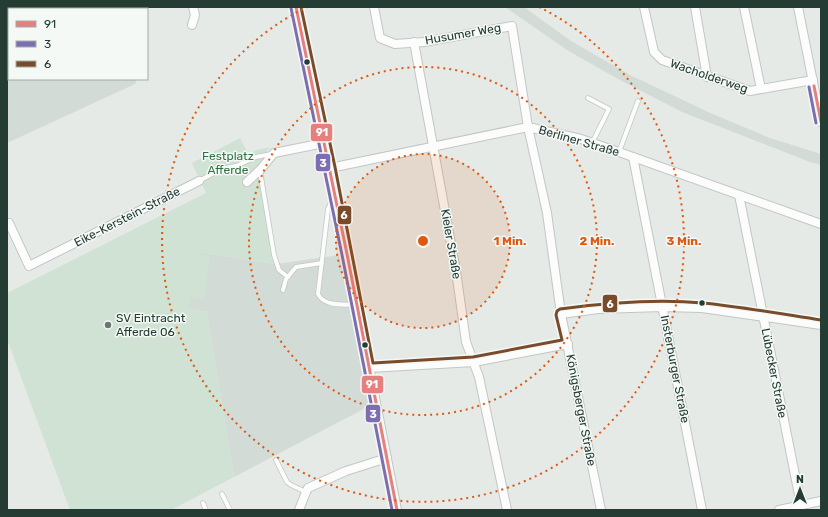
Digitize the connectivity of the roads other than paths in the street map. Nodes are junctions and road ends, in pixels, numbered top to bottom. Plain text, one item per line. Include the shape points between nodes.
1 (193, 7) edge
2 (296, 7) edge
3 (374, 7) edge
4 (644, 7) edge
5 (695, 7) edge
6 (744, 7) edge
7 (798, 7) edge
8 (192, 25) dead end
9 (512, 26) joint
10 (414, 42) junction
11 (707, 77) junction
12 (816, 84) edge
13 (761, 89) junction
14 (588, 98) dead end
15 (638, 101) dead end
16 (821, 122) edge
17 (528, 127) junction
18 (324, 143) junction
19 (592, 143) junction
20 (433, 146) junction
21 (619, 152) junction
22 (274, 153) junction
23 (633, 157) junction
24 (330, 168) junction
25 (260, 170) junction
26 (199, 181) joint
27 (247, 182) dead end
28 (335, 194) junction
29 (739, 195) junction
30 (7, 224) edge
31 (821, 224) edge
32 (322, 263) junction
33 (288, 277) junction
34 (283, 290) dead end
35 (357, 305) junction
36 (663, 307) junction
37 (561, 314) junction
38 (763, 317) junction
39 (821, 325) edge
40 (568, 344) junction
41 (474, 362) junction
42 (369, 368) junction
43 (387, 458) junction
44 (276, 460) dead end
45 (306, 492) junction
46 (222, 494) dead end
47 (821, 501) edge
48 (203, 503) dead end
49 (801, 505) junction
50 (206, 510) edge
51 (230, 510) edge
52 (299, 510) edge
53 (397, 510) edge
54 (507, 510) edge
55 (601, 510) edge
56 (702, 510) edge
57 (779, 510) edge

1 - 8 street via 195,15
2 - 18 street
3 - 10 street via 380,38 395,44
4 - 11 street, Wacholderweg via 654,52 662,60
5 - 11 street
6 - 13 street
7 - 12 street
9 - 10 street, Husumer Weg
9 - 17 street, Königsberger Straße
10 - 20 street, Kieler Straße
11 - 13 street, Wacholderweg via 750,92
12 - 13 street, Wacholderweg
12 - 16 street
14 - 19 lane via 609,109
15 - 21 lane
17 - 19 street, Berliner Straße
17 - 20 street, Berliner Straße
17 - 37 street, Königsberger Straße via 547,213
18 - 22 street
18 - 24 street
19 - 21 street, Berliner Straße
20 - 24 street, Berliner Straße
20 - 41 street, Kieler Straße via 466,342
21 - 23 street, Berliner Straße
22 - 25 street
22 - 26 lane, Eike-Kerstein-Straße via 221,170
23 - 29 street, Berliner Straße
23 - 36 street, Insterburger Straße
24 - 28 street
25 - 27 street
25 - 33 lane via 274,254 279,270
26 - 30 street, Eike-Kerstein-Straße via 29,266 9,223
28 - 32 lane via 328,209
28 - 35 street
29 - 31 street, Berliner Straße
29 - 38 street, Lübecker Straße
32 - 33 lane via 296,267
32 - 35 lane via 318,294 320,298 326,302
33 - 34 lane
35 - 42 street
36 - 37 street via 598,309
36 - 38 street via 702,308
36 - 56 street, Insterburger Straße
37 - 40 street, Königsberger Straße
38 - 39 street
38 - 49 street, Lübecker Straße
40 - 41 street
40 - 55 street, Königsberger Straße
41 - 42 street
41 - 54 street, Kieler Straße
42 - 43 street
43 - 45 street via 346,471 308,488
43 - 53 street
44 - 45 lane via 287,482
45 - 52 street
46 - 51 lane
47 - 49 street
48 - 50 lane
49 - 57 street

